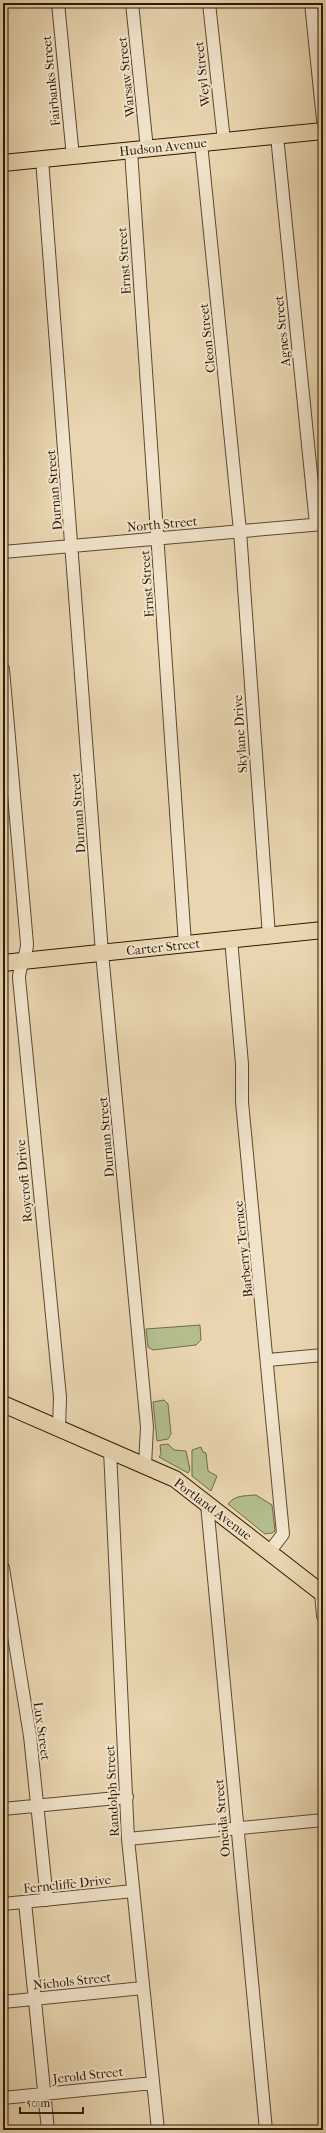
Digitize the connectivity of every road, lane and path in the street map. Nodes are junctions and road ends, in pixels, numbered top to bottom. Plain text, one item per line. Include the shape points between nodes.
1 (58, 3) edge
2 (132, 3) edge
3 (209, 3) edge
4 (311, 3) edge
5 (323, 120) edge
6 (323, 131) edge
7 (277, 136) junction
8 (224, 141) junction
9 (201, 143) junction
10 (147, 149) junction
11 (131, 151) junction
12 (72, 157) junction
13 (42, 159) junction
14 (3, 163) edge
15 (319, 524) edge
16 (240, 531) junction
17 (158, 538) junction
18 (73, 545) junction
19 (3, 552) edge
20 (3, 669) edge
21 (323, 930) edge
22 (269, 936) junction
23 (231, 940) junction
24 (185, 944) junction
25 (102, 953) junction
26 (22, 961) junction
27 (3, 963) edge
28 (323, 1355) edge
29 (268, 1360) junction
30 (3, 1404) edge
31 (59, 1429) junction
32 (110, 1450) junction
33 (145, 1465) junction
34 (207, 1504) junction
35 (270, 1551) junction
36 (3, 1568) edge
37 (322, 1594) edge
38 (323, 1616) edge
39 (127, 1796) junction
40 (37, 1806) junction
41 (3, 1809) edge
42 (323, 1820) edge
43 (236, 1829) junction
44 (128, 1839) junction
45 (133, 1891) junction
46 (47, 1900) junction
47 (25, 1902) junction
48 (3, 1904) edge
49 (143, 1988) junction
50 (35, 1999) junction
51 (3, 2002) edge
52 (153, 2082) junction
53 (44, 2094) junction
54 (3, 2098) edge
55 (48, 2130) edge
56 (158, 2130) edge
57 (266, 2130) edge

1 - 12 street, Fairbanks Street
2 - 10 street, Warsaw Street
3 - 8 street, Weyl Street
4 - 5 street
6 - 7 main road, Hudson Avenue
7 - 8 main road, Hudson Avenue
7 - 15 street, Agnes Street
8 - 9 main road, Hudson Avenue
9 - 10 main road, Hudson Avenue
9 - 16 street, Cleon Street
10 - 11 main road, Hudson Avenue
11 - 12 main road, Hudson Avenue
11 - 17 street, Ernst Street
12 - 13 main road, Hudson Avenue
13 - 14 main road, Hudson Avenue
13 - 18 street, Durnan Street
15 - 16 street, North Street
16 - 17 street, North Street
16 - 22 street, Skylane Drive
17 - 18 street, North Street
17 - 24 street, Ernst Street
18 - 19 street, North Street
18 - 25 street, Durnan Street
20 - 26 street, Roycroft Drive via 27,944 27,952
21 - 22 main road, Carter Street
22 - 23 main road, Carter Street
23 - 24 main road, Carter Street
23 - 29 street, Barberry Terrace via 242,1064 242,1102
24 - 25 main road, Carter Street
25 - 26 main road, Carter Street
25 - 33 street, Durnan Street via 147,1427
26 - 27 main road, Carter Street
26 - 31 street, Roycroft Drive via 19,978 60,1389
28 - 29 street
29 - 35 street, Barberry Terrace via 283,1534
30 - 31 main road, Portland Avenue
31 - 32 main road, Portland Avenue
32 - 33 main road, Portland Avenue
32 - 39 street, Randolph Street
33 - 34 main road, Portland Avenue via 175,1479
34 - 35 main road, Portland Avenue
34 - 43 street, Oneida Street
35 - 37 main road, Portland Avenue
36 - 40 street, Lux Street via 30,1736
37 - 38 street
39 - 40 street
39 - 44 street, Randolph Street
40 - 41 street
40 - 46 street, Lux Street
42 - 43 street
43 - 44 street
43 - 57 street, Oneida Street
44 - 45 street, Randolph Street
45 - 46 street, Ferncliffe Drive
45 - 49 street, Randolph Street
46 - 47 street, Ferncliffe Drive
47 - 48 street, Ferncliffe Drive
47 - 50 street
49 - 50 street, Nichols Street
49 - 52 street, Randolph Street
50 - 51 street, Nichols Street
50 - 53 street
52 - 53 street, Jerold Street
52 - 56 street, Randolph Street
53 - 54 street, Jerold Street
53 - 55 street

